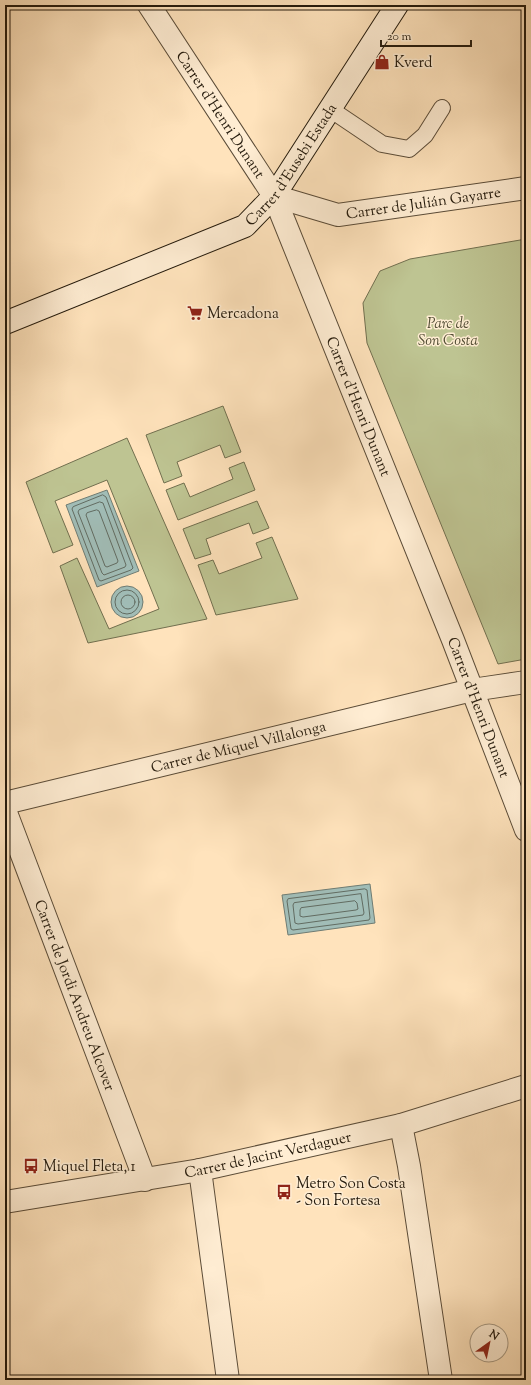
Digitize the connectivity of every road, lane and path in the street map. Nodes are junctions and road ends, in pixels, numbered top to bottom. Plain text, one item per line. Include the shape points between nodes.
1 (148, 5) edge
2 (397, 5) edge
3 (442, 108) dead end
4 (330, 109) junction
5 (526, 188) edge
6 (274, 196) junction
7 (5, 323) edge
8 (526, 682) edge
9 (472, 690) junction
10 (5, 803) edge
11 (5, 810) edge
12 (526, 830) edge
13 (526, 1086) edge
14 (401, 1125) junction
15 (200, 1170) junction
16 (145, 1180) junction
17 (5, 1202) edge
18 (228, 1380) edge
19 (441, 1380) edge

1 - 6 street, Carrer d'Henri Dunant
2 - 4 street, Carrer d'Eusebi Estada
3 - 4 lane via 425,135 409,148 382,144
4 - 6 street, Carrer d'Eusebi Estada
5 - 6 street, Carrer de Julián Gayarre via 338,215
6 - 7 street, Carrer d'Eusebi Estada via 245,226
6 - 9 street, Carrer d'Henri Dunant
8 - 9 street, Carrer de Miquel Villalonga
9 - 10 street, Carrer de Miquel Villalonga
9 - 12 street, Carrer d'Henri Dunant
11 - 16 street, Carrer de Jordi Andreu Alcover
13 - 14 street, Carrer de Jacint Verdaguer
14 - 15 street, Carrer de Jacint Verdaguer
14 - 19 street
15 - 16 street, Carrer de Jacint Verdaguer
15 - 18 street
16 - 17 street, Carrer de Jacint Verdaguer

